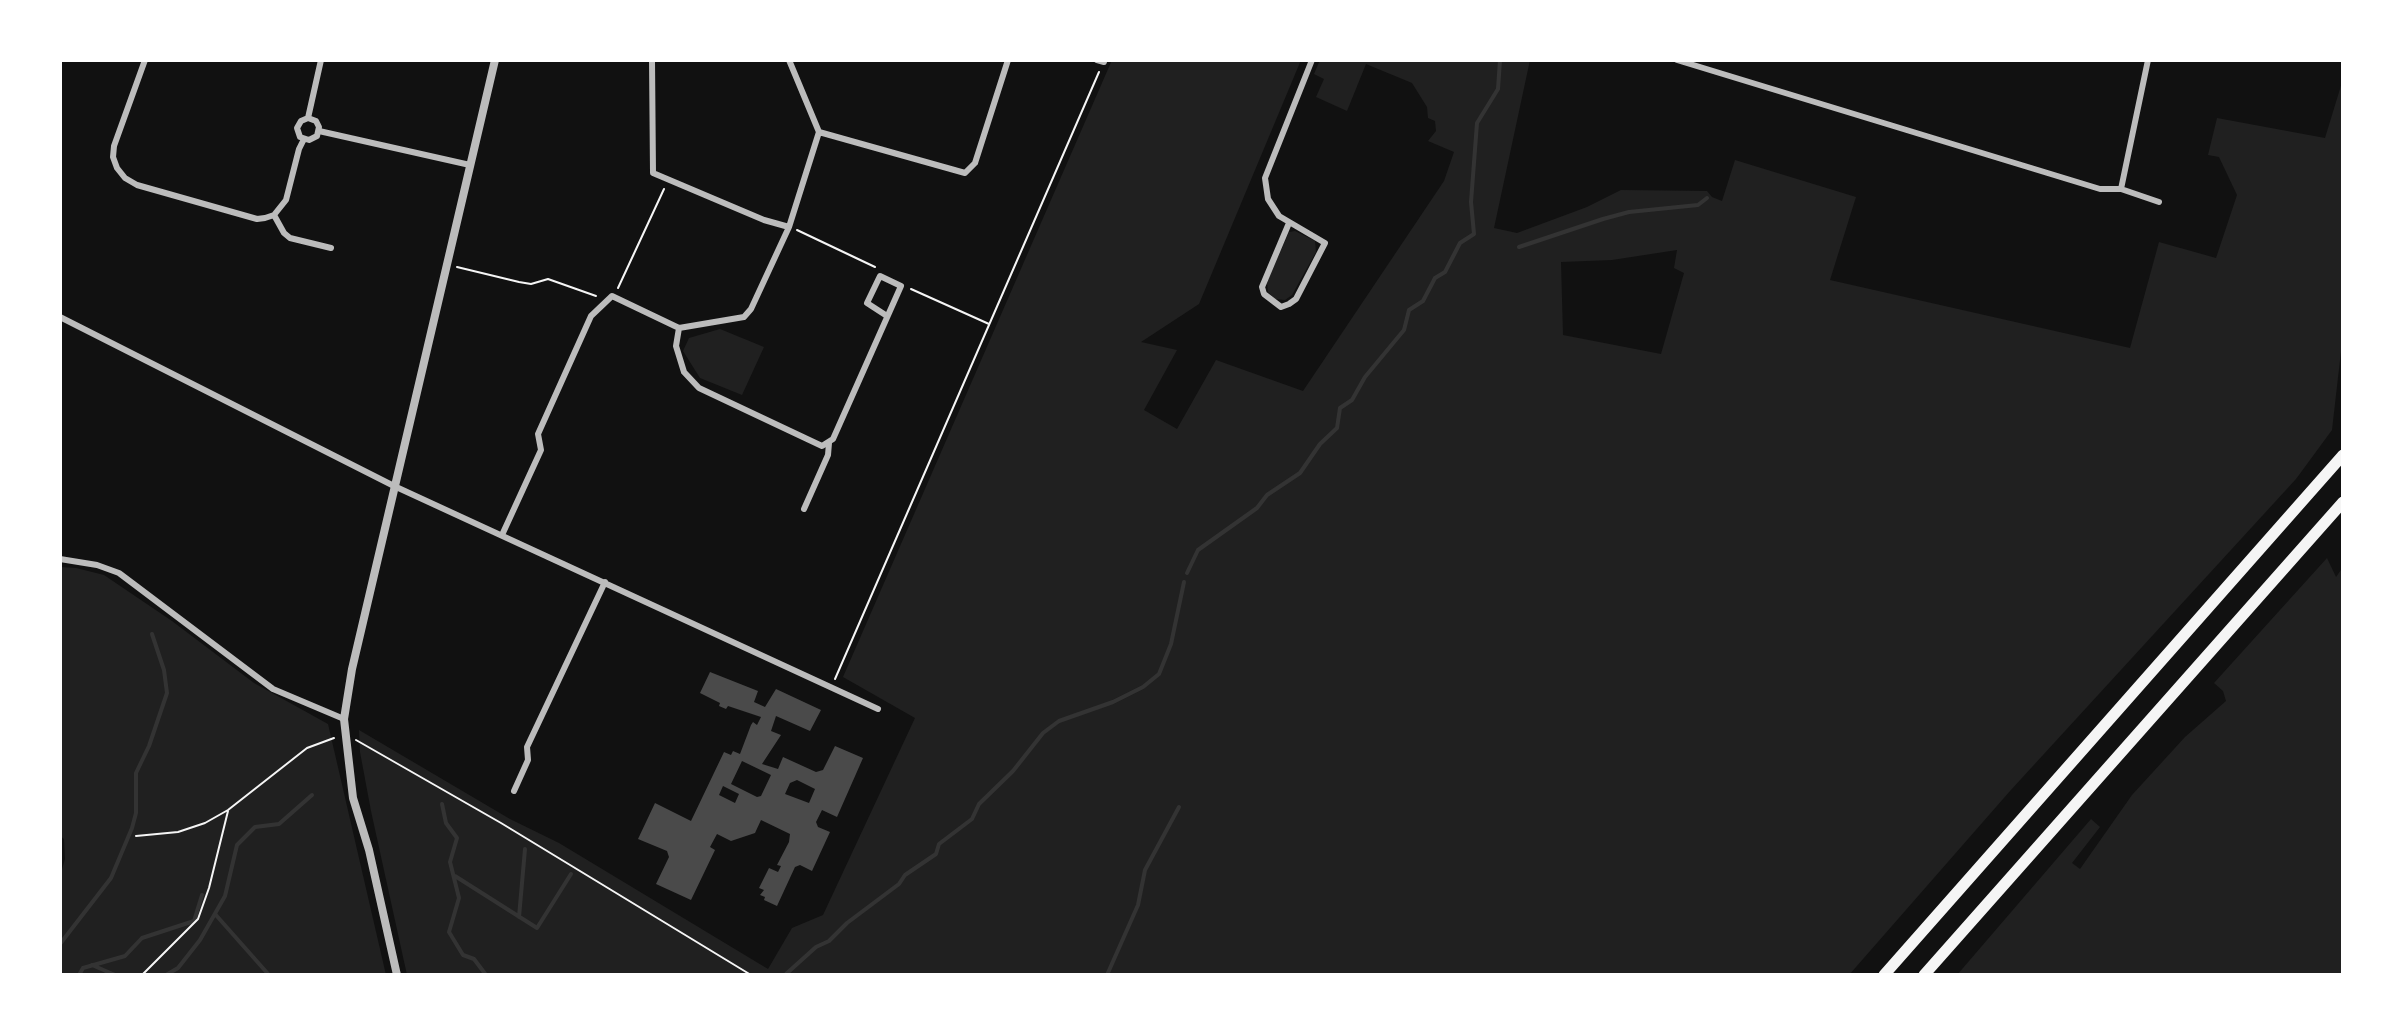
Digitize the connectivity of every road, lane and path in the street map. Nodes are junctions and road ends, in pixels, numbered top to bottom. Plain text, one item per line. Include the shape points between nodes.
1 (145, 60) edge
2 (321, 60) edge
3 (495, 60) edge
4 (652, 60) edge
5 (789, 60) edge
6 (1008, 60) edge
7 (1312, 60) edge
8 (1677, 60) edge
9 (2148, 60) edge
10 (1100, 61) edge
11 (308, 118) junction
12 (319, 131) junction
13 (819, 132) junction
14 (304, 139) junction
15 (470, 165) junction
16 (668, 180) junction
17 (2121, 189) junction
18 (2159, 202) dead end
19 (274, 215) junction
20 (1289, 223) junction
21 (789, 227) junction
22 (331, 248) dead end
23 (448, 264) junction
24 (880, 276) junction
25 (901, 286) junction
26 (612, 296) junction
27 (887, 316) junction
28 (60, 317) edge
29 (990, 324) junction
30 (679, 328) junction
31 (829, 443) junction
32 (2343, 455) edge
33 (394, 486) junction
34 (2343, 502) edge
35 (804, 509) dead end
36 (502, 535) junction
37 (60, 559) edge
38 (605, 582) junction
39 (831, 687) junction
40 (878, 709) dead end
41 (344, 719) junction
42 (345, 737) junction
43 (514, 791) dead end
44 (228, 810) junction
45 (136, 836) dead end
46 (142, 975) edge
47 (397, 975) edge
48 (751, 975) edge
49 (1884, 975) edge
50 (1924, 975) edge

1 - 19 street via 114,146 113,157 125,178 257,219
2 - 11 street
3 - 15 street
4 - 16 street via 653,173
5 - 13 street
6 - 13 street via 975,163 965,173
7 - 20 street via 1265,178 1268,199
8 - 17 street via 2100,189
9 - 17 street
10 - 29 path
11 - 12 street via 316,121
11 - 14 street via 298,124
12 - 14 street via 314,139
12 - 15 street
13 - 21 street
14 - 19 street via 286,200
15 - 23 street
16 - 21 street
16 - 26 path
17 - 18 street
19 - 22 street via 290,238
20 - 20 street via 1325,243 1296,299 1281,307 1262,287
21 - 24 path via 878,269
21 - 30 street via 744,317
23 - 26 path via 531,284 548,279 593,296
23 - 33 street
24 - 25 street
24 - 27 street via 867,303
25 - 27 street
25 - 29 path
26 - 30 street
26 - 36 street via 591,316 538,434 541,450
27 - 31 street
28 - 33 street
29 - 39 path
30 - 31 street via 676,346 684,372 699,388 813,444
31 - 35 street
32 - 49 highway
33 - 36 street
33 - 41 street
34 - 50 highway
36 - 38 street
37 - 41 street via 119,573 273,689
38 - 39 street
38 - 43 street via 527,747 528,760
39 - 40 street
41 - 42 street
42 - 44 path via 318,743 289,760
42 - 47 street via 353,798
42 - 48 path via 363,742
44 - 45 path via 178,832
44 - 46 path via 198,919

